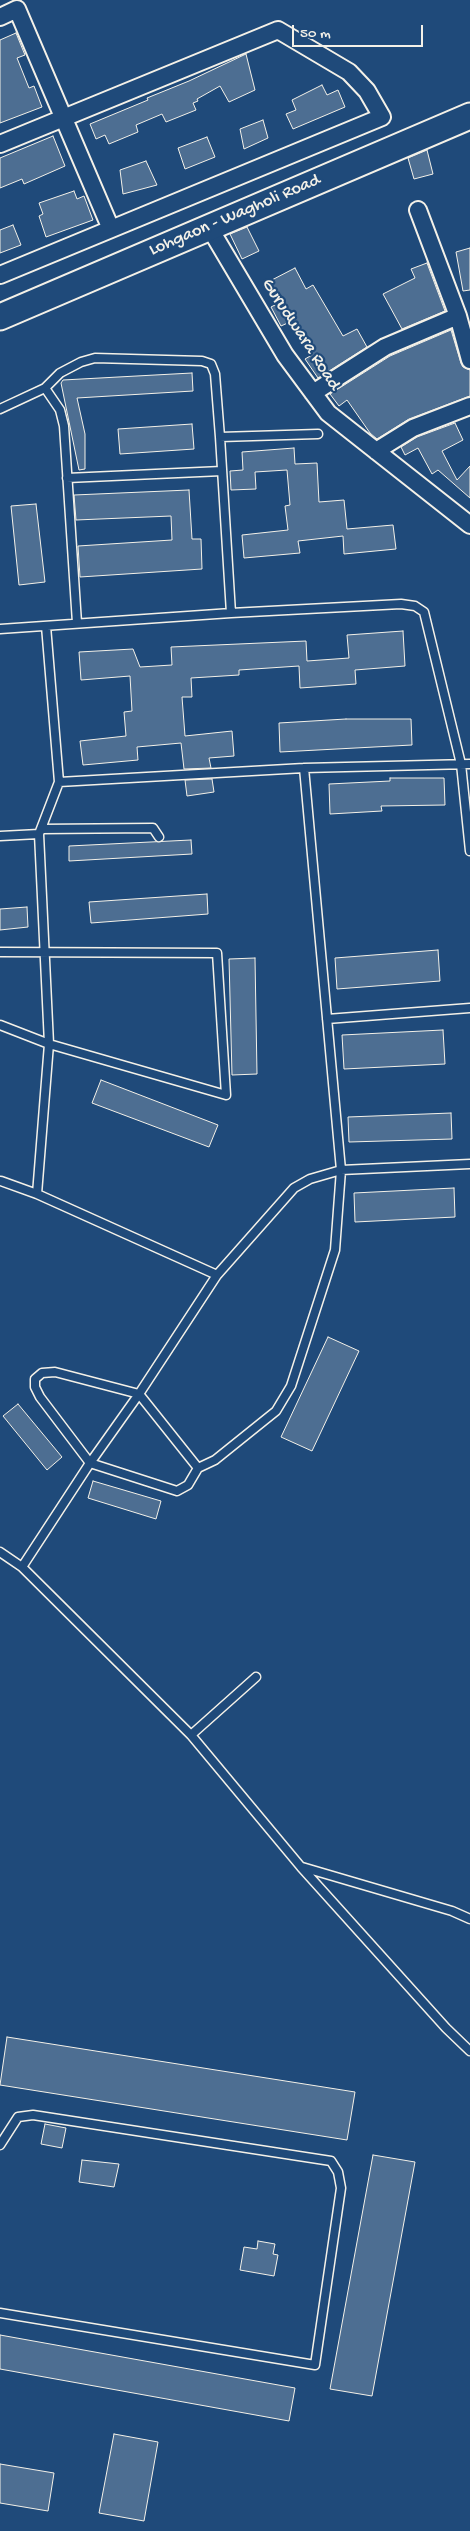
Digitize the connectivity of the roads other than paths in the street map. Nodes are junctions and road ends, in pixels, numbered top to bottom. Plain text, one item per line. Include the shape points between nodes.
1 (0, 17) edge
2 (470, 116) edge
3 (64, 118) junction
4 (0, 144) edge
5 (418, 210) dead end
6 (209, 227) junction
7 (111, 229) junction
8 (0, 275) edge
9 (458, 316) junction
10 (0, 317) edge
11 (470, 360) edge
12 (45, 388) junction
13 (313, 393) junction
14 (470, 406) edge
15 (0, 409) edge
16 (318, 434) dead end
17 (220, 437) junction
18 (376, 450) junction
19 (222, 471) junction
20 (67, 478) junction
21 (470, 525) edge
22 (231, 612) junction
23 (77, 623) junction
24 (46, 626) junction
25 (0, 629) edge
26 (461, 764) junction
27 (470, 764) edge
28 (304, 768) junction
29 (59, 782) junction
30 (40, 832) junction
31 (0, 836) edge
32 (159, 837) dead end
33 (470, 851) edge
34 (0, 952) edge
35 (43, 952) junction
36 (470, 1008) edge
37 (327, 1019) junction
38 (0, 1025) edge
39 (49, 1044) junction
40 (470, 1164) edge
41 (341, 1170) junction
42 (0, 1181) edge
43 (37, 1194) junction
44 (217, 1275) junction
45 (138, 1394) junction
46 (90, 1463) junction
47 (198, 1468) junction
48 (0, 1552) edge
49 (22, 1567) junction
50 (256, 1677) dead end
51 (191, 1735) junction
52 (301, 1867) junction
53 (470, 1919) edge
54 (470, 2051) edge
55 (0, 2145) edge
56 (0, 2313) edge

1 - 3 street via 17,9
2 - 6 main road, Lohgaon - Wagholi Road
3 - 4 street
3 - 7 street
3 - 7 street via 278,30 349,72 367,91 382,117
5 - 9 street
6 - 10 main road, Lohgaon - Wagholi Road
6 - 13 street, Gurudwara Road via 285,355
7 - 8 street
9 - 11 street
9 - 13 street via 385,347
12 - 15 lane
12 - 17 lane via 60,373 95,358 211,364 215,374
12 - 20 lane via 60,410 64,426
13 - 18 street, Gurudwara Road via 328,413
14 - 18 street via 413,428
16 - 17 lane
17 - 19 lane
18 - 21 street, Gurudwara Road
19 - 20 lane
19 - 22 lane
20 - 23 lane
22 - 23 lane
22 - 26 lane via 415,606 424,612
23 - 24 lane
24 - 25 lane
24 - 29 lane
26 - 27 lane
26 - 28 lane
26 - 33 lane
28 - 29 lane
28 - 37 lane
29 - 30 lane
30 - 31 lane
30 - 32 lane via 153,828
30 - 35 lane
34 - 35 lane
35 - 39 lane
35 - 39 lane via 217,953 226,1095
36 - 37 lane
37 - 41 lane
38 - 39 lane
39 - 43 lane
40 - 41 lane
41 - 44 lane via 310,1179 294,1188
41 - 47 lane via 336,1250 291,1386 276,1411 215,1460
42 - 43 lane
43 - 44 lane
44 - 45 lane
45 - 46 lane
45 - 46 lane via 55,1372 42,1373 35,1379 40,1397
45 - 47 lane
46 - 47 lane via 177,1491 188,1485
46 - 49 lane
48 - 49 lane
49 - 51 lane
50 - 51 lane
51 - 52 lane
52 - 53 lane
52 - 54 lane
55 - 56 lane via 18,2117 33,2115 331,2161 338,2172 341,2188 315,2365

